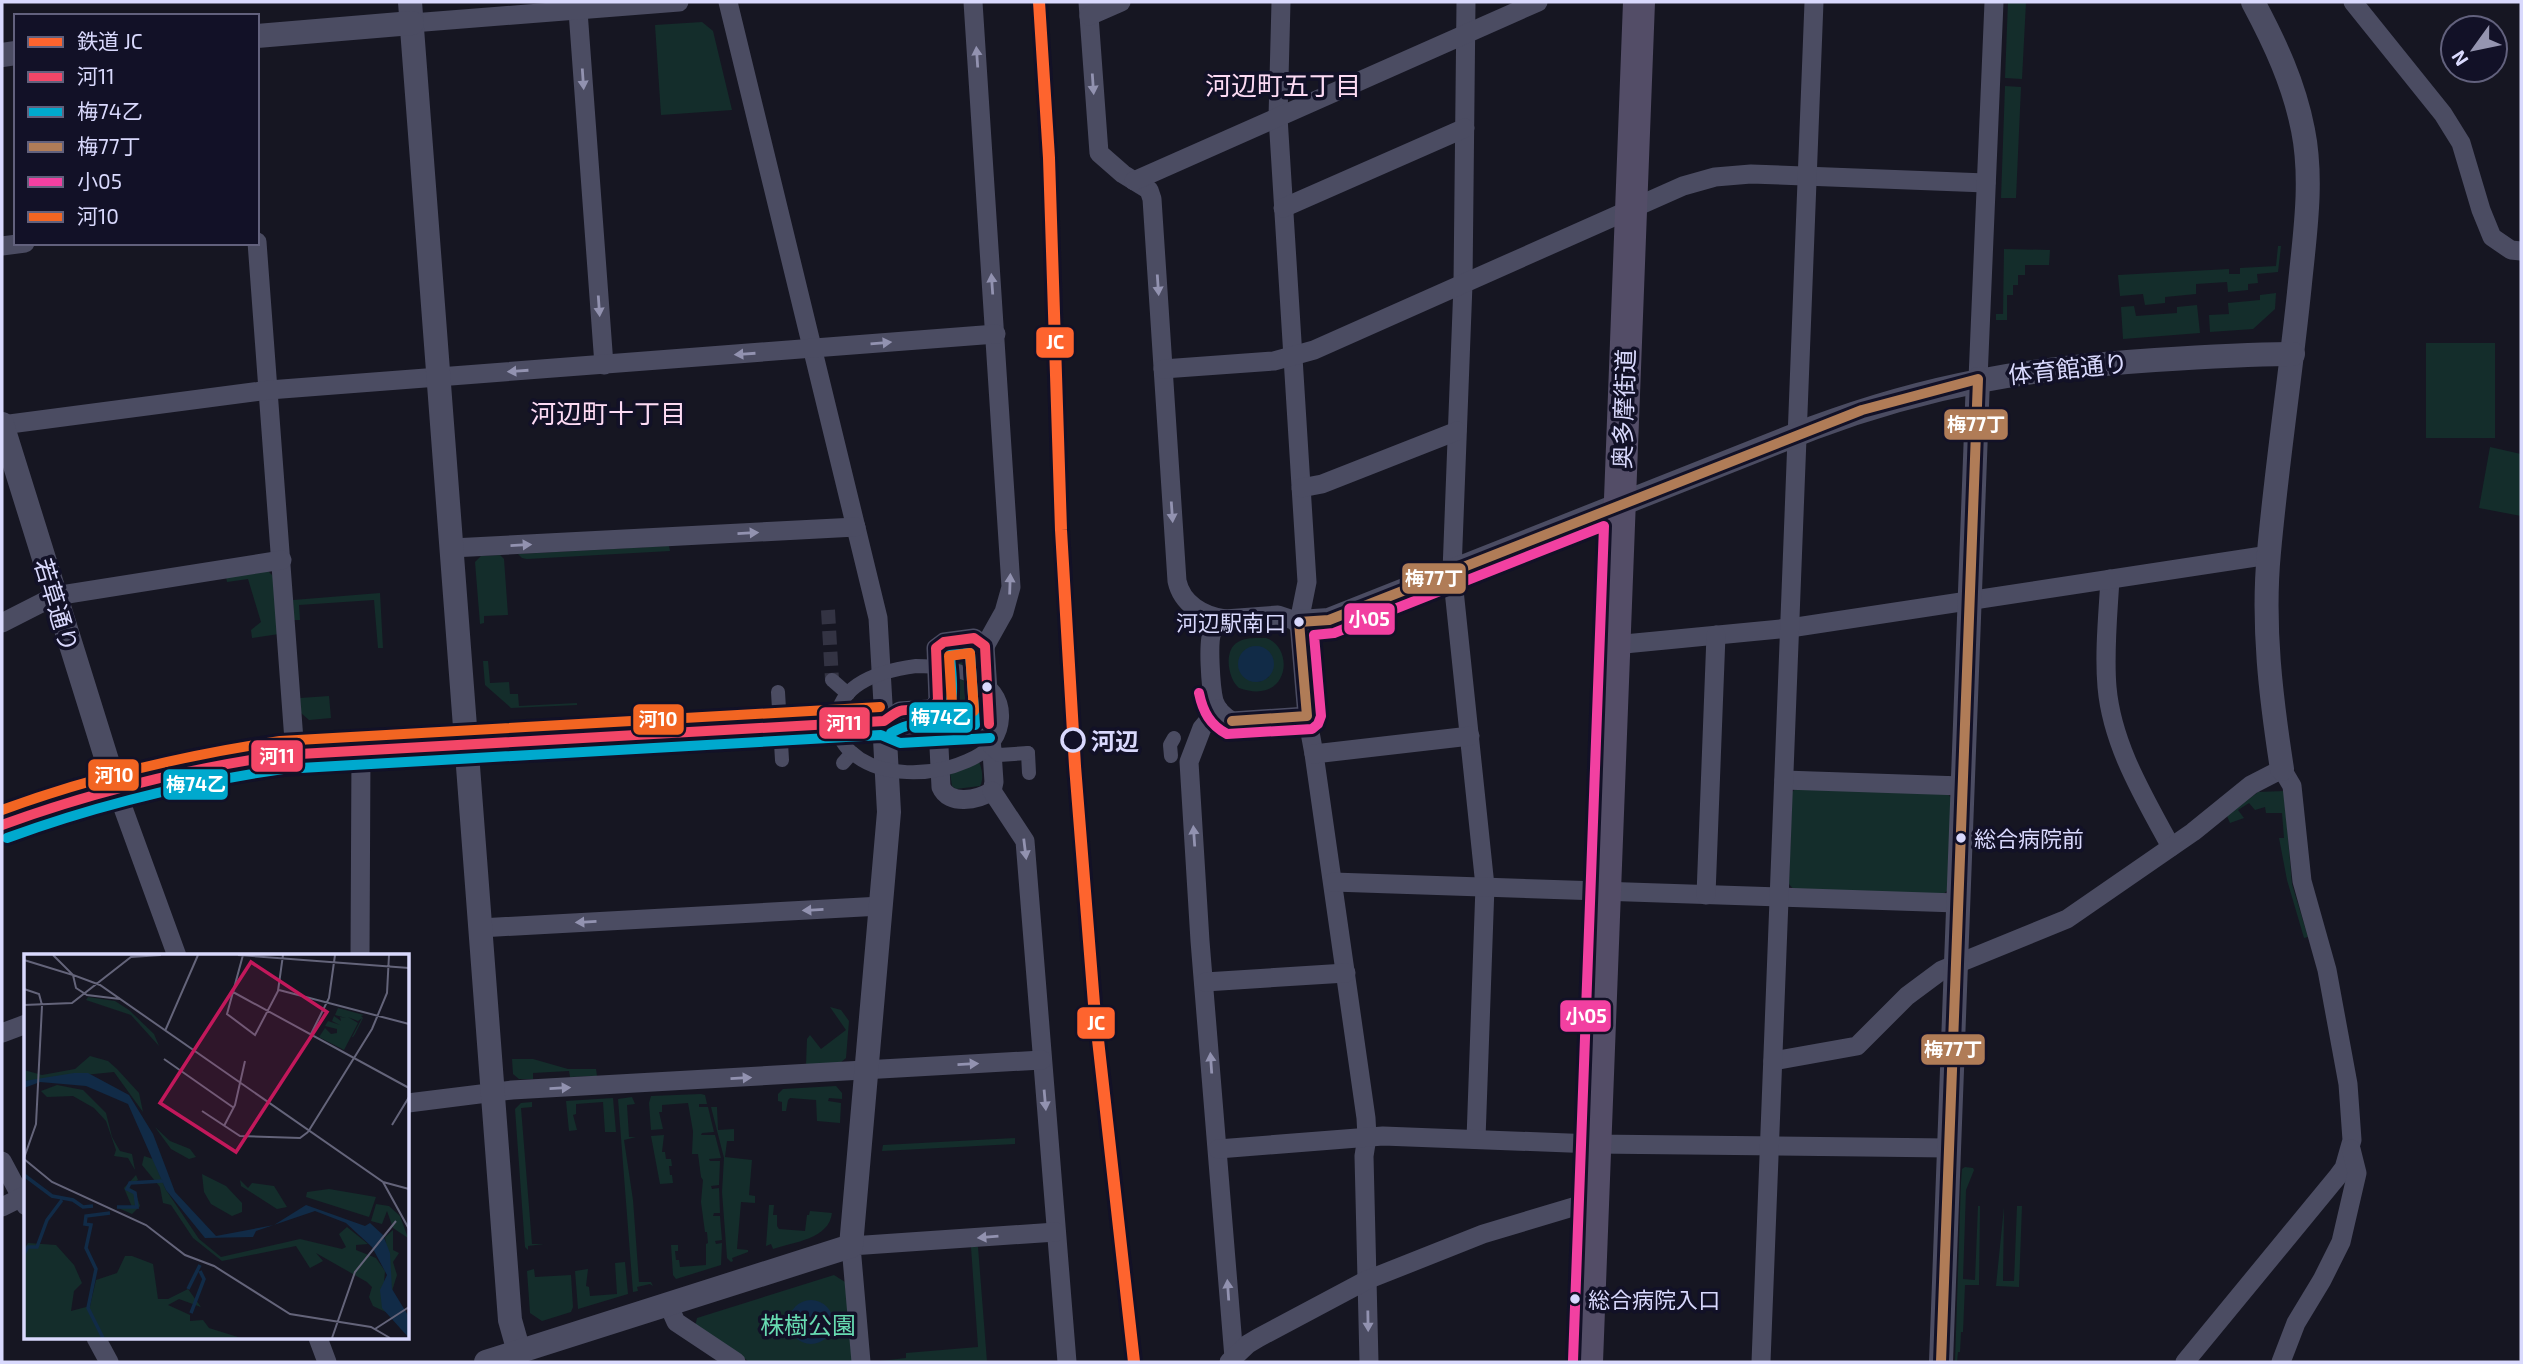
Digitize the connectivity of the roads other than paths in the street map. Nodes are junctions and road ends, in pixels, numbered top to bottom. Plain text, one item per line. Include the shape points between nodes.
1 (679, 2) edge
2 (728, 2) edge
3 (973, 2) edge
4 (1121, 2) edge
5 (1281, 2) edge
6 (1466, 2) edge
7 (1538, 2) edge
8 (1639, 2) edge
9 (1814, 2) edge
10 (1994, 2) edge
11 (2253, 2) edge
12 (2353, 2) edge
13 (1088, 9) edge
14 (578, 10) junction
15 (411, 12) edge
16 (1466, 34) junction
17 (259, 36) edge
18 (1278, 117) junction
19 (1465, 128) junction
20 (1807, 176) junction
21 (1134, 181) junction
22 (1986, 183) junction
23 (1283, 208) junction
24 (1631, 210) junction
25 (257, 245) edge
26 (2521, 251) edge
27 (1463, 285) junction
28 (996, 334) junction
29 (813, 349) junction
30 (2293, 354) junction
31 (1292, 357) junction
32 (604, 365) junction
33 (1163, 369) junction
34 (440, 377) junction
35 (1978, 379) junction
36 (269, 390) junction
37 (2, 424) edge
38 (1457, 430) junction
39 (1797, 435) junction
40 (1301, 488) junction
41 (1619, 505) junction
42 (856, 527) junction
43 (452, 548) junction
44 (2269, 555) junction
45 (282, 560) junction
46 (1452, 571) junction
47 (2110, 579) junction
48 (55, 596) junction
49 (1970, 599) junction
50 (1225, 619) junction
51 (1299, 622) junction
52 (2, 623) edge
53 (1790, 628) junction
54 (1716, 635) junction
55 (1614, 645) junction
56 (985, 646) junction
57 (832, 680) dead end
58 (778, 692) dead end
59 (848, 694) junction
60 (1218, 709) junction
61 (1307, 716) junction
62 (884, 721) junction
63 (989, 724) junction
64 (938, 727) junction
65 (1470, 736) junction
66 (1174, 738) dead end
67 (466, 743) junction
68 (990, 747) junction
69 (361, 749) junction
70 (295, 754) junction
71 (1314, 754) junction
72 (1171, 756) dead end
73 (782, 760) dead end
74 (1036, 766) dead end
75 (2282, 769) junction
76 (1784, 779) junction
77 (115, 786) junction
78 (1962, 786) junction
79 (992, 791) junction
80 (2, 825) edge
81 (2171, 847) junction
82 (1333, 882) junction
83 (1485, 886) junction
84 (1605, 891) junction
85 (1706, 895) junction
86 (1780, 898) junction
87 (1957, 904) junction
88 (881, 906) junction
89 (480, 928) junction
90 (176, 954) edge
91 (360, 954) edge
92 (1955, 964) junction
93 (1346, 973) junction
94 (1205, 982) junction
95 (24, 1025) edge
96 (2, 1033) edge
97 (1042, 1060) junction
98 (1773, 1061) junction
99 (866, 1071) junction
100 (492, 1092) junction
101 (410, 1103) edge
102 (1367, 1137) junction
103 (1476, 1139) junction
104 (1594, 1144) junction
105 (1770, 1145) junction
106 (1948, 1148) junction
107 (1218, 1149) junction
108 (2351, 1149) junction
109 (2, 1161) edge
110 (24, 1197) edge
111 (24, 1199) edge
112 (1593, 1201) junction
113 (2, 1207) edge
114 (1056, 1232) junction
115 (852, 1246) junction
116 (1367, 1280) junction
117 (668, 1304) junction
118 (97, 1340) edge
119 (319, 1340) edge
120 (519, 1352) junction
121 (1232, 1360) edge
122 (110, 1362) edge
123 (327, 1362) edge
124 (486, 1362) edge
125 (736, 1362) edge
126 (861, 1362) edge
127 (1067, 1362) edge
128 (1369, 1362) edge
129 (1587, 1362) edge
130 (1761, 1362) edge
131 (1941, 1362) edge
132 (2185, 1362) edge
133 (2281, 1362) edge

1 - 14 street
2 - 29 street
28 -> 3 street
4 - 13 street
5 - 18 street
6 - 16 street
7 - 16 street
8 - 24 main road, 奥多摩街道
9 - 20 street
10 - 22 street
11 - 30 street via 2286,71 2303,132 2308,198
12 - 26 street via 2461,144 2492,237
13 -> 21 street via 1099,153
14 - 15 street
14 -> 32 street
15 - 17 street
15 - 34 street
16 - 18 street
16 - 19 street
18 - 21 street
18 - 23 street
19 - 23 street
19 - 27 street
20 - 22 street
20 - 24 street via 1715,177
20 - 39 street
21 -> 33 street via 1149,190 1152,199
22 - 35 street
23 - 31 street
24 - 27 street
24 - 41 main road, 奥多摩街道
25 - 36 street
27 - 31 street
27 - 38 street
29 -> 28 street
56 -> 28 street via 1011,592
29 -> 32 street
29 - 42 street
30 - 35 street, 体育館通り via 2109,363
30 - 44 street
31 - 33 street
31 - 40 street
32 -> 34 street
33 -> 50 street via 1177,581 1194,607
34 - 36 street
34 - 43 street
35 - 39 street, 体育館通り via 1897,399
35 - 49 street
36 - 37 street
36 - 45 street
37 - 48 street, 若草通り
38 - 40 street via 1322,484
38 - 46 street
39 - 41 street, 体育館通り
39 - 53 street
40 - 51 street via 1307,582
41 - 46 street, 体育館通り
41 - 55 main road, 奥多摩街道
43 -> 42 street
42 - 62 street via 878,618
43 - 67 street
44 - 47 street
44 - 75 street via 2268,643
45 - 48 street
45 - 70 street
46 - 51 street, 体育館通り via 1329,620
46 - 65 street
47 - 49 street
47 - 81 street via 2107,680 2112,719 2137,783
48 - 52 street
48 - 77 street, 若草通り
49 - 53 street
49 - 78 street
50 - 51 street via 1278,615
50 - 60 street via 1211,636
51 - 61 street
53 - 54 street
53 - 76 street
54 - 55 street
54 - 85 street
55 - 84 main road, 奥多摩街道
56 - 62 street via 974,638 941,643 935,652 937,704 900,711
56 - 63 street
57 - 59 street
58 - 73 street, bridge
59 - 68 street, bridge via 837,723 847,758 922,772 960,764
59 - 68 street, bridge via 867,680 902,668 929,666 967,674 988,685 1000,704 1002,726
60 - 61 street via 1232,721
94 -> 60 street via 1189,762 1202,728
61 - 71 street
62 - 64 street via 901,729
62 - 67 street
62 - 88 street via 889,812
63 - 64 street
63 - 79 street
64 - 79 street via 944,793 954,799 983,797
65 - 71 street
65 - 83 street
66 - 72 street
67 - 69 street
67 - 89 street
68 - 74 street, bridge via 999,755 1028,753
69 - 70 street
69 - 91 street
70 - 77 street via 204,766
71 - 82 street
75 - 81 street via 2251,785
75 - 108 street via 2292,786 2302,881 2340,1034 2351,1103
76 - 78 street
76 - 86 street
77 - 80 street
77 - 90 street
78 - 87 street
79 -> 97 street via 1025,841
81 - 92 street via 2067,919
82 - 83 street
82 - 93 street
83 - 84 street
83 - 103 street
84 - 85 street
84 - 104 main road, 奥多摩街道
85 - 86 street
86 - 87 street
86 - 98 street
87 - 92 street
88 -> 89 street
88 - 99 street
89 - 100 street
92 - 98 street via 1916,988 1857,1046
92 - 106 street
93 - 94 street
93 - 102 street
107 -> 94 street
95 - 96 street
99 -> 97 street
97 -> 114 street
98 - 105 street
100 -> 99 street
99 - 115 street
100 - 101 street
100 - 120 street via 510,1320
102 - 103 street
102 - 107 street
102 - 116 street
103 - 104 street
104 - 105 street
104 - 112 main road, 奥多摩街道
105 - 106 street
105 - 130 street
106 - 131 street
121 -> 107 street
108 - 132 street via 2338,1176
108 - 133 street via 2357,1173 2341,1242 2296,1323
109 - 110 street
111 - 113 street
112 - 116 street via 1483,1234
112 - 129 main road, 奥多摩街道
114 -> 115 street
114 - 127 street
115 - 117 street
115 - 126 street
116 - 121 street via 1258,1338
116 -> 128 street
117 - 120 street
117 - 125 street via 676,1322
118 - 122 street
119 - 123 street
120 - 124 street

